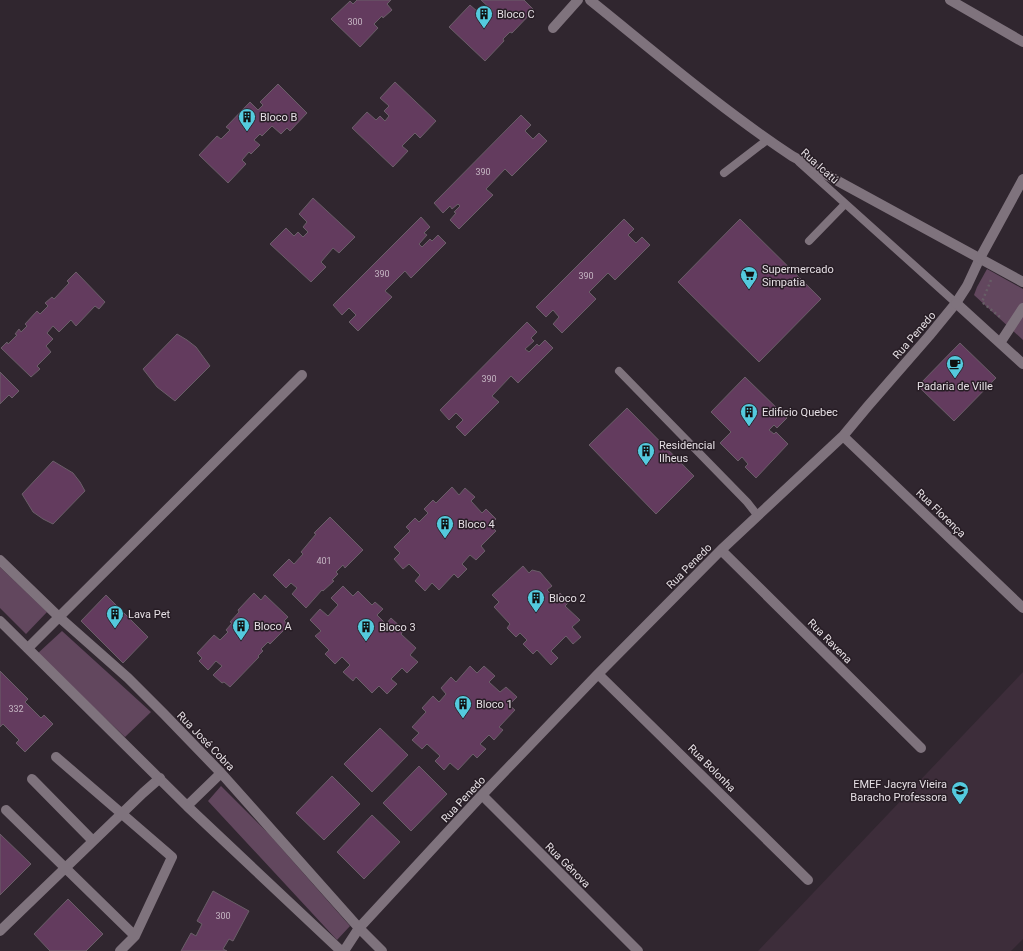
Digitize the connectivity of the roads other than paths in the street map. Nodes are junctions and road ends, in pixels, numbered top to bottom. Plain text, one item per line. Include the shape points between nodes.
1 (578, 0) edge
2 (590, 0) edge
3 (950, 0) edge
4 (553, 28) dead end
5 (1023, 42) edge
6 (767, 140) junction
7 (792, 156) junction
8 (724, 173) dead end
9 (1023, 179) edge
10 (845, 204) junction
11 (809, 241) dead end
12 (980, 258) junction
13 (1023, 282) edge
14 (956, 303) junction
15 (1023, 308) edge
16 (1000, 343) junction
17 (1023, 364) edge
18 (619, 371) dead end
19 (302, 375) dead end
20 (843, 436) junction
21 (758, 516) junction
22 (721, 550) junction
23 (0, 560) edge
24 (1023, 608) edge
25 (59, 617) junction
26 (0, 621) edge
27 (28, 648) junction
28 (598, 674) junction
29 (921, 748) dead end
30 (56, 757) dead end
31 (221, 773) junction
32 (160, 778) junction
33 (32, 779) dead end
34 (482, 795) junction
35 (187, 806) junction
36 (6, 810) dead end
37 (122, 813) junction
38 (93, 842) junction
39 (66, 868) junction
40 (808, 880) dead end
41 (359, 928) junction
42 (0, 931) edge
43 (135, 936) junction
44 (120, 951) edge
45 (341, 951) edge
46 (344, 951) edge
47 (382, 951) edge
48 (638, 951) edge

1 - 4 street
2 - 6 street, Rua Icatú
3 - 5 street
6 - 7 street, Rua Icatú
6 - 8 lane
7 - 10 lane, Rua Icatú
7 - 12 street
9 - 12 street, Rua Penedo
10 - 11 lane
10 - 14 lane, Rua Icatú
12 - 13 street
12 - 14 street, Rua Penedo
14 - 16 street, Rua Icatú
14 - 20 street, Rua Penedo
15 - 16 street
16 - 17 street, Rua Icatú
18 - 21 lane
19 - 25 street
20 - 21 street, Rua Penedo
20 - 24 street, Rua Florença
21 - 22 street, Rua Penedo
22 - 28 street, Rua Penedo
22 - 29 street, Rua Ravena
23 - 25 street, Rua José Cobra
25 - 27 street
25 - 31 street, Rua José Cobra via 133,683
26 - 27 street
27 - 32 street
28 - 34 street, Rua Penedo
28 - 40 street, Rua Bolonha
30 - 37 street
31 - 35 street
31 - 41 street, Rua José Cobra
32 - 35 street
32 - 37 street
33 - 38 street
34 - 41 street, Rua Penedo
34 - 48 street, Rua Gênova
35 - 45 street
36 - 39 street
37 - 38 street
37 - 43 street via 172,857
38 - 39 street
39 - 42 street
39 - 43 street
41 - 46 street, Rua Penedo
41 - 47 street, Rua José Cobra
43 - 44 street

